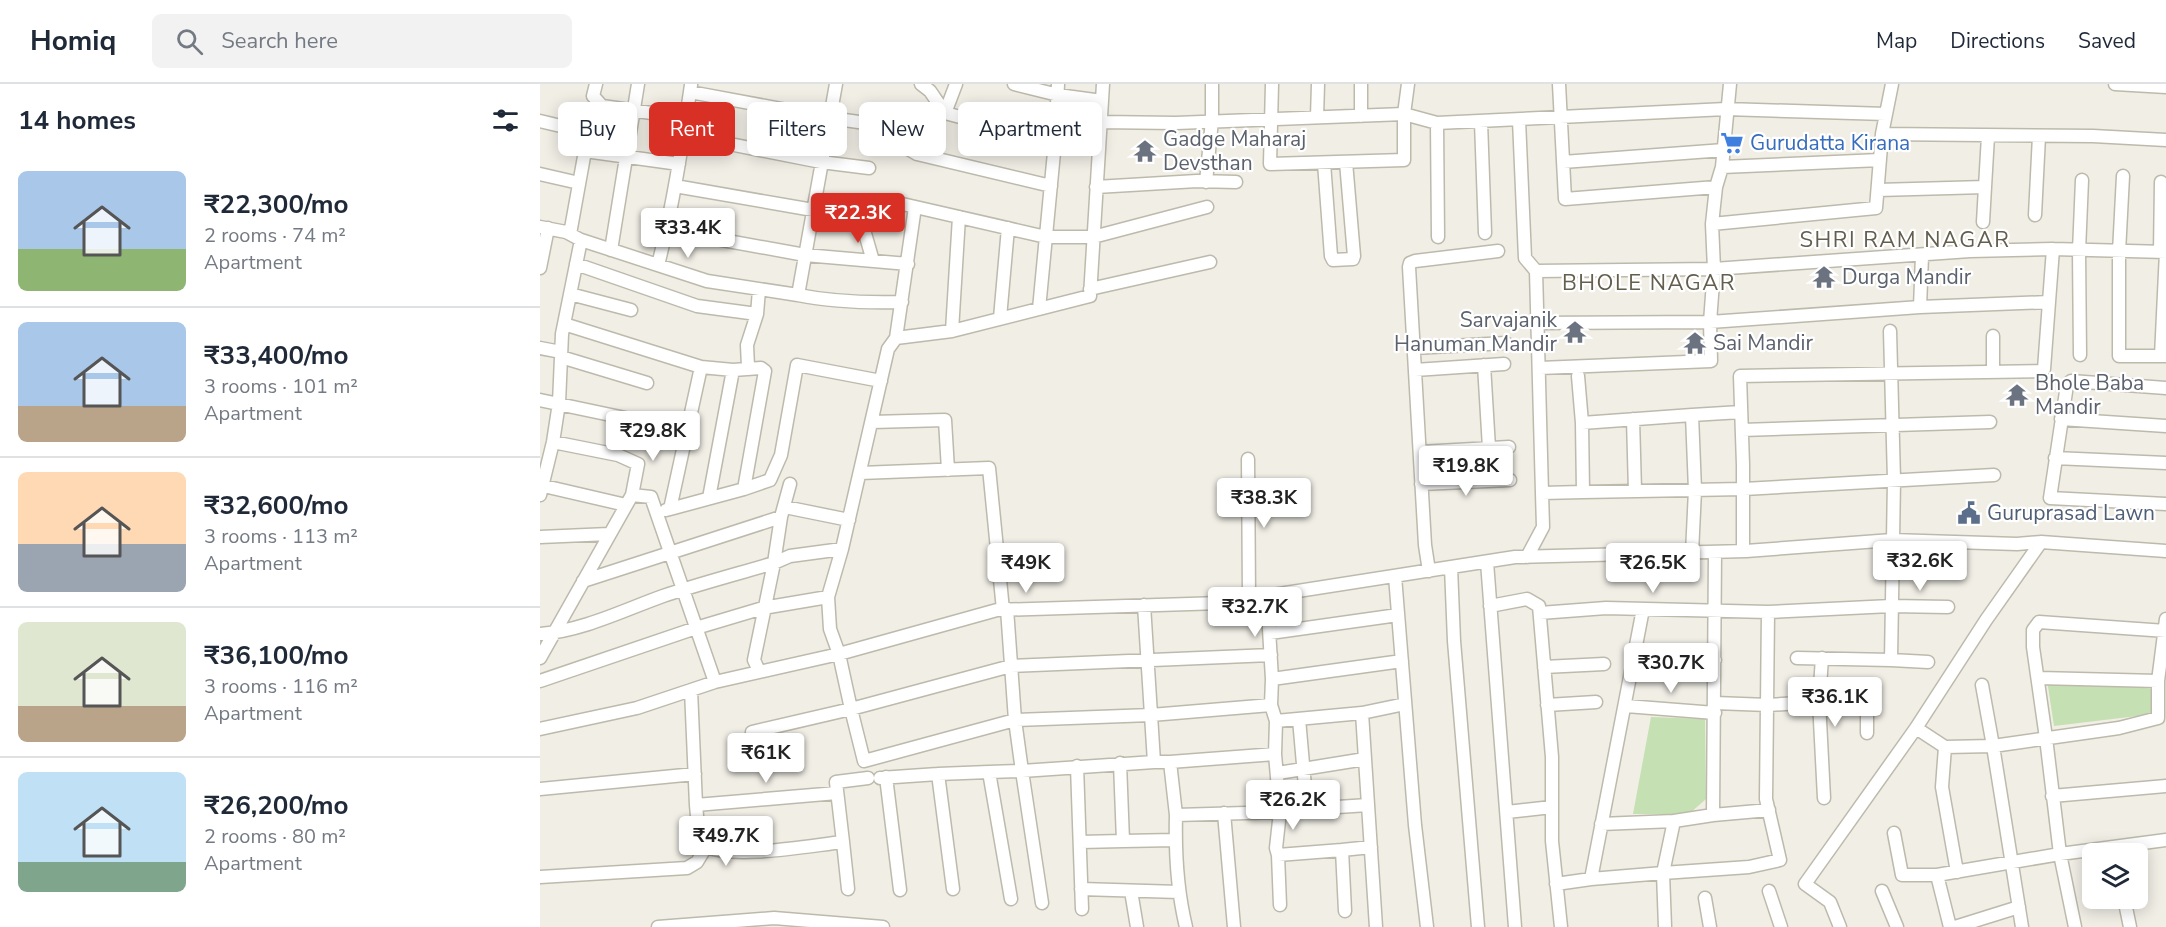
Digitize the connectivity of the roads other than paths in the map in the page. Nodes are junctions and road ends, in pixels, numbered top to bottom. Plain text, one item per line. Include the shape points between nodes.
1 (596, 84) edge
2 (638, 84) edge
3 (837, 84) edge
4 (921, 84) edge
5 (956, 84) edge
6 (1014, 84) edge
7 (1103, 84) edge
8 (1212, 84) edge
9 (1272, 84) edge
10 (1318, 84) edge
11 (1361, 84) edge
12 (1408, 84) edge
13 (1559, 84) edge
14 (1730, 84) edge
15 (1892, 84) edge
16 (2115, 84) edge
17 (2166, 87) edge
18 (690, 88) edge
19 (1058, 90) edge
20 (1102, 101) joint
21 (598, 102) edge
22 (635, 102) edge
23 (755, 102) edge
24 (833, 102) edge
25 (938, 102) edge
26 (1726, 109) junction
27 (946, 110) edge
28 (1404, 114) junction
29 (1886, 114) junction
30 (1361, 116) junction
31 (1317, 117) junction
32 (1562, 117) junction
33 (1272, 118) junction
34 (847, 120) edge
35 (1212, 120) junction
36 (1519, 120) junction
37 (540, 122) edge
38 (1102, 122) edge
39 (1481, 122) junction
40 (1437, 123) junction
41 (558, 126) edge
42 (1882, 134) junction
43 (1988, 136) junction
44 (2039, 136) junction
45 (2166, 140) edge
46 (735, 145) edge
47 (1724, 150) junction
48 (584, 156) edge
49 (626, 156) joint
50 (680, 156) edge
51 (823, 156) edge
52 (1054, 156) edge
53 (1098, 156) edge
54 (1880, 160) junction
55 (822, 162) junction
56 (1346, 162) junction
57 (1563, 162) junction
58 (1324, 163) junction
59 (679, 164) junction
60 (1722, 167) junction
61 (869, 168) dead end
62 (540, 174) edge
63 (2123, 176) dead end
64 (2082, 180) dead end
65 (1206, 182) junction
66 (1236, 182) dead end
67 (2162, 182) dead end
68 (579, 183) junction
69 (675, 186) junction
70 (1051, 186) junction
71 (1096, 187) junction
72 (1716, 187) junction
73 (1985, 188) junction
74 (1878, 190) junction
75 (898, 203) dead end
76 (915, 207) junction
77 (1207, 207) dead end
78 (813, 210) junction
79 (2035, 214) dead end
80 (959, 217) junction
81 (1983, 222) dead end
82 (1712, 224) junction
83 (544, 228) edge
84 (1008, 228) junction
85 (667, 230) junction
86 (1485, 233) dead end
87 (576, 237) junction
88 (1046, 237) junction
89 (1093, 237) junction
90 (1438, 237) dead end
91 (2053, 249) junction
92 (611, 250) junction
93 (1498, 251) dead end
94 (2079, 251) junction
95 (2119, 252) junction
96 (2164, 252) edge
97 (805, 255) junction
98 (1922, 256) junction
99 (873, 261) junction
100 (1210, 262) dead end
101 (576, 264) junction
102 (908, 264) junction
103 (658, 265) junction
104 (540, 268) edge
105 (1714, 269) junction
106 (1536, 271) junction
107 (1090, 288) junction
108 (759, 290) junction
109 (570, 294) junction
110 (798, 295) junction
111 (902, 302) junction
112 (2049, 302) junction
113 (1920, 307) junction
114 (1039, 309) junction
115 (631, 310) dead end
116 (757, 314) junction
117 (1000, 318) junction
118 (1710, 322) junction
119 (1536, 323) junction
120 (564, 324) junction
121 (952, 331) junction
122 (1890, 331) dead end
123 (1993, 336) dead end
124 (896, 338) junction
125 (1506, 343) dead end
126 (540, 348) edge
127 (1414, 348) junction
128 (2080, 354) dead end
129 (561, 355) junction
130 (2164, 356) edge
131 (1504, 363) dead end
132 (1484, 365) junction
133 (700, 367) junction
134 (748, 367) junction
135 (1540, 368) junction
136 (733, 370) junction
137 (1415, 370) junction
138 (1993, 372) junction
139 (1890, 374) junction
140 (1578, 376) dead end
141 (881, 381) junction
142 (647, 383) dead end
143 (2166, 388) edge
144 (540, 400) edge
145 (559, 403) junction
146 (1741, 412) junction
147 (1692, 415) junction
148 (1633, 419) junction
149 (2061, 419) junction
150 (872, 422) junction
151 (1990, 422) dead end
152 (1582, 423) junction
153 (1892, 424) junction
154 (663, 426) dead end
155 (2166, 426) edge
156 (1742, 430) junction
157 (553, 442) junction
158 (1509, 447) dead end
159 (1489, 448) junction
160 (1420, 452) junction
161 (2055, 458) junction
162 (1248, 459) dead end
163 (2166, 463) edge
164 (948, 470) junction
165 (860, 473) junction
166 (1994, 475) dead end
167 (1510, 480) dead end
168 (1894, 480) junction
169 (790, 484) dead end
170 (1422, 484) junction
171 (541, 488) edge
172 (744, 489) junction
173 (1744, 489) junction
174 (1695, 490) junction
175 (1635, 491) junction
176 (1583, 492) junction
177 (1542, 493) junction
178 (709, 498) junction
179 (629, 500) junction
180 (2166, 504) edge
181 (670, 508) junction
182 (783, 512) junction
183 (657, 514) junction
184 (849, 520) junction
185 (609, 534) junction
186 (540, 537) edge
187 (1892, 540) junction
188 (2041, 542) junction
189 (842, 549) junction
190 (1743, 551) junction
191 (2166, 551) edge
192 (1715, 552) junction
193 (670, 553) junction
194 (1692, 553) junction
195 (1527, 557) junction
196 (1487, 562) junction
197 (774, 563) junction
198 (1451, 567) junction
199 (1429, 570) junction
200 (1395, 576) junction
201 (583, 581) junction
202 (683, 591) junction
203 (1267, 596) junction
204 (828, 597) junction
205 (1249, 598) junction
206 (1144, 605) junction
207 (1490, 606) junction
208 (1891, 606) junction
209 (763, 608) junction
210 (1948, 608) dead end
211 (1643, 609) junction
212 (1005, 610) junction
213 (1715, 611) junction
214 (1768, 612) junction
215 (1540, 613) junction
216 (1398, 615) junction
217 (2166, 619) edge
218 (696, 628) junction
219 (2166, 631) edge
220 (554, 633) junction
221 (1270, 633) junction
222 (540, 634) edge
223 (839, 654) junction
224 (1272, 655) junction
225 (540, 658) edge
226 (1797, 658) dead end
227 (1822, 658) junction
228 (1634, 660) junction
229 (1715, 660) junction
230 (1891, 660) junction
231 (1148, 661) junction
232 (1402, 661) junction
233 (1928, 662) dead end
234 (1604, 664) dead end
235 (1011, 666) junction
236 (1544, 667) junction
237 (759, 671) junction
238 (2039, 678) junction
239 (1272, 679) junction
240 (540, 681) edge
241 (2158, 681) junction
242 (715, 682) junction
243 (1982, 685) dead end
244 (691, 690) junction
245 (1819, 701) junction
246 (1596, 702) dead end
247 (1405, 704) junction
248 (1271, 705) junction
249 (1547, 705) junction
250 (1768, 705) junction
251 (1626, 706) junction
252 (1715, 708) junction
253 (851, 709) junction
254 (1362, 712) junction
255 (1151, 715) junction
256 (2162, 718) edge
257 (1299, 719) junction
258 (1015, 720) junction
259 (1276, 721) junction
260 (1916, 728) junction
261 (540, 729) edge
262 (752, 732) dead end
263 (1867, 733) dead end
264 (2046, 738) junction
265 (1993, 746) junction
266 (1945, 747) junction
267 (1275, 754) junction
268 (1365, 759) junction
269 (864, 761) junction
270 (1154, 762) junction
271 (1170, 762) junction
272 (1120, 763) junction
273 (1077, 766) junction
274 (1303, 768) junction
275 (1022, 771) junction
276 (989, 772) junction
277 (1278, 772) junction
278 (695, 774) junction
279 (938, 774) junction
280 (886, 777) junction
281 (868, 778) junction
282 (2166, 786) edge
283 (540, 789) edge
284 (837, 793) junction
285 (2052, 796) junction
286 (1824, 798) dead end
287 (696, 805) junction
288 (1368, 805) junction
289 (1552, 807) junction
290 (1307, 809) junction
291 (1768, 810) junction
292 (1280, 812) junction
293 (1507, 812) junction
294 (1224, 813) junction
295 (1176, 815) junction
296 (1713, 815) junction
297 (1674, 821) junction
298 (1601, 824) junction
299 (1894, 833) dead end
300 (1176, 840) junction
301 (2166, 840) edge
302 (1124, 841) junction
303 (843, 842) junction
304 (1080, 842) junction
305 (2148, 843) edge
306 (706, 847) junction
307 (1371, 847) junction
308 (1342, 850) junction
309 (2082, 852) edge
310 (2060, 854) junction
311 (1278, 855) junction
312 (2012, 862) junction
313 (1957, 872) junction
314 (1663, 873) junction
315 (1937, 875) junction
316 (540, 877) edge
317 (1592, 879) junction
318 (1556, 884) junction
319 (848, 889) dead end
320 (953, 889) dead end
321 (1081, 889) junction
322 (900, 890) dead end
323 (1131, 891) junction
324 (1769, 891) dead end
325 (1882, 891) dead end
326 (1179, 892) junction
327 (1705, 898) dead end
328 (1011, 899) dead end
329 (1042, 903) dead end
330 (1280, 905) dead end
331 (2019, 907) junction
332 (1082, 909) dead end
333 (2126, 909) edge
334 (1345, 911) dead end
335 (775, 923) edge
336 (831, 925) edge
337 (658, 927) edge
338 (883, 927) edge
339 (1137, 927) edge
340 (1186, 927) edge
341 (1234, 927) edge
342 (1376, 927) edge
343 (1427, 927) edge
344 (1478, 927) edge
345 (1515, 927) edge
346 (1561, 927) edge
347 (1665, 927) edge
348 (1710, 927) edge
349 (1781, 927) edge
350 (1840, 927) edge
351 (1897, 927) edge
352 (1950, 927) edge
353 (1955, 927) edge
354 (2022, 927) edge
355 (2075, 927) edge
356 (2130, 927) edge

1 - 21 street via 593,96
2 - 22 street
3 - 24 street
4 - 25 street
5 - 27 street
6 - 19 street
7 - 20 street
8 - 35 street
9 - 33 street
10 - 31 street
11 - 30 street
12 - 28 street
13 - 32 street
14 - 26 street
15 - 29 street
16 - 17 street
18 - 23 street
19 - 20 street
26 - 29 street
26 - 32 street
26 - 47 street
28 - 30 street
28 - 40 street
28 - 56 street via 1404,160
29 - 42 street
30 - 31 street
31 - 33 street
32 - 36 street
32 - 57 street
33 - 35 street
33 - 58 street via 1270,164
34 - 70 street via 887,126 898,142 917,154
35 - 38 street
35 - 65 street
36 - 39 street
36 - 106 street via 1525,258
37 - 41 street
39 - 40 street
39 - 86 street
40 - 90 street
42 - 43 street
42 - 54 street
43 - 44 street
43 - 73 street
44 - 45 street
44 - 79 street
46 - 55 street
47 - 57 street
47 - 60 street
48 - 68 street
49 - 59 street
49 - 92 street
50 - 59 street
51 - 55 street
52 - 70 street
53 - 71 street
54 - 60 street
54 - 74 street
55 - 61 street
55 - 78 street
56 - 58 street
56 - 58 street via 1354,256 1336,261 1331,256
57 - 72 street via 1565,199
59 - 69 street
60 - 72 street
62 - 68 street
63 - 95 street
64 - 94 street
65 - 66 street
65 - 71 street
67 - 96 street
68 - 87 street
69 - 78 street
69 - 85 street
70 - 88 street
71 - 89 street
72 - 82 street
73 - 74 street
73 - 81 street
74 - 82 street via 1876,208
75 - 76 street
76 - 80 street
76 - 102 street
77 - 89 street
78 - 97 street
78 - 99 street via 860,216
80 - 84 street
80 - 121 street
82 - 105 street
83 - 87 street
83 - 104 street
84 - 88 street
84 - 117 street
85 - 97 street
85 - 103 street
87 - 92 street
87 - 101 street
88 - 89 street
88 - 114 street
89 - 107 street
91 - 94 street
91 - 98 street
91 - 112 street
92 - 103 street
93 - 127 street via 1410,263
94 - 95 street
94 - 128 street
95 - 96 street
95 - 130 street via 2119,356
96 - 130 street
97 - 99 street
97 - 110 street
98 - 105 street
98 - 113 street
99 - 102 street
100 - 107 street
101 - 109 street
101 - 116 street via 697,306
102 - 111 street
103 - 108 street via 707,281
105 - 106 street
105 - 118 street
106 - 119 street
107 - 114 street via 1090,296
108 - 110 street
108 - 116 street
109 - 115 street
109 - 120 street
110 - 111 street via 855,303
111 - 124 street
112 - 113 street
112 - 138 street via 2044,369
113 - 118 street
114 - 117 street
116 - 134 street via 747,345
117 - 121 street
118 - 119 street
118 - 135 street via 1711,361
119 - 135 street
120 - 129 street
120 - 133 street
121 - 124 street
122 - 139 street
123 - 138 street
124 - 141 street via 888,349
125 - 127 street
126 - 129 street
127 - 137 street
129 - 142 street
129 - 145 street
131 - 132 street
132 - 137 street
132 - 159 street
133 - 136 street
133 - 181 street
134 - 136 street
134 - 172 street via 765,370
135 - 177 street
136 - 178 street
137 - 160 street
138 - 139 street
139 - 146 street via 1740,376
139 - 153 street
140 - 152 street
141 - 150 street
141 - 172 street via 797,365 781,455 770,480
143 - 149 street via 2071,381
144 - 145 street
145 - 154 street
145 - 157 street
146 - 147 street
146 - 156 street
147 - 148 street
147 - 174 street
148 - 152 street
148 - 175 street
149 - 155 street
149 - 161 street
150 - 164 street via 945,420
150 - 165 street
151 - 153 street
152 - 176 street
153 - 156 street
153 - 168 street
156 - 173 street
157 - 171 street
157 - 179 street via 618,455 638,464
158 - 159 street
159 - 160 street
160 - 170 street
161 - 163 street
161 - 180 street via 2050,498
162 - 205 street
164 - 165 street
164 - 212 street via 989,468
165 - 184 street
166 - 168 street
167 - 170 street
168 - 173 street
168 - 187 street
169 - 182 street
170 - 199 street
171 - 179 street
172 - 178 street
173 - 174 street
173 - 190 street
174 - 175 street
174 - 194 street
175 - 176 street
176 - 177 street
177 - 195 street via 1543,527
178 - 181 street
179 - 183 street via 651,497
179 - 185 street
181 - 183 street
182 - 184 street
182 - 193 street
182 - 197 street
183 - 193 street
184 - 189 street
185 - 186 street
185 - 201 street
187 - 188 street
187 - 190 street
187 - 208 street
188 - 191 street
188 - 260 street
189 - 197 street via 790,556
189 - 204 street
190 - 192 street
192 - 194 street
192 - 213 street
193 - 201 street
193 - 202 street
194 - 195 street
195 - 196 street
196 - 198 street
196 - 207 street
197 - 202 street
197 - 209 street
198 - 199 street
198 - 344 street
199 - 200 street
200 - 203 street
200 - 216 street
201 - 220 street
202 - 218 street
202 - 220 street
203 - 205 street
203 - 221 street
204 - 209 street
204 - 223 street via 830,629
205 - 206 street via 1221,603
206 - 212 street
206 - 231 street
207 - 215 street via 1527,599 1539,606
207 - 293 street
208 - 210 street
208 - 214 street
208 - 230 street
209 - 218 street
209 - 237 street via 754,660
211 - 213 street
211 - 215 street
211 - 228 street
212 - 223 street
212 - 235 street
213 - 214 street
213 - 229 street
214 - 250 street
215 - 236 street
216 - 221 street
216 - 232 street
217 - 219 street
218 - 240 street
218 - 242 street
219 - 238 street via 2039,622 2033,630
219 - 241 street
220 - 222 street
220 - 225 street
221 - 224 street
223 - 237 street
223 - 253 street
224 - 231 street
224 - 239 street
226 - 227 street
227 - 230 street
227 - 245 street
228 - 229 street
228 - 251 street
229 - 252 street
230 - 233 street
231 - 235 street
231 - 255 street
232 - 239 street
232 - 247 street
234 - 236 street
235 - 253 street
235 - 258 street
236 - 249 street
237 - 242 street
238 - 241 street
238 - 264 street
239 - 248 street
241 - 256 street
242 - 244 street
243 - 265 street
244 - 261 street via 637,708
244 - 278 street
245 - 250 street
245 - 263 street via 1866,700
245 - 286 street
246 - 249 street
247 - 254 street
247 - 343 street
248 - 255 street
248 - 259 street
249 - 289 street
250 - 252 street
250 - 291 street
251 - 252 street
251 - 298 street
252 - 296 street
253 - 262 street
253 - 269 street
254 - 257 street
254 - 268 street
255 - 258 street
255 - 270 street
256 - 264 street
257 - 259 street
257 - 274 street
258 - 269 street
258 - 275 street
259 - 267 street
260 - 266 street
260 - 350 street via 1804,884 1830,902
264 - 265 street
264 - 285 street
265 - 266 street
265 - 312 street
266 - 313 street via 1942,787
267 - 271 street
267 - 277 street
268 - 274 street
268 - 288 street
269 - 281 street
270 - 271 street
270 - 272 street
271 - 295 street
272 - 273 street
272 - 302 street
273 - 275 street
273 - 304 street
274 - 277 street
274 - 290 street
275 - 276 street
275 - 329 street
276 - 279 street
276 - 328 street
277 - 292 street
278 - 283 street
278 - 287 street
279 - 280 street
279 - 320 street
280 - 281 street
280 - 322 street
281 - 284 street via 836,782
282 - 285 street
284 - 287 street
284 - 303 street
285 - 310 street
287 - 306 street via 699,838
288 - 290 street
288 - 307 street
289 - 293 street
289 - 318 street
290 - 292 street
291 - 296 street
291 - 314 street via 1780,860 1749,867
292 - 294 street
292 - 311 street
293 - 345 street
294 - 295 street
294 - 341 street
295 - 300 street
296 - 297 street
297 - 298 street
297 - 314 street
298 - 317 street
299 - 315 street via 1902,875
300 - 302 street
300 - 326 street
301 - 305 street
302 - 304 street
303 - 306 street via 751,852
303 - 319 street
304 - 321 street
306 - 316 street via 697,862 687,868
307 - 308 street
307 - 342 street
308 - 311 street
308 - 334 street
309 - 310 street
310 - 312 street
310 - 355 street
311 - 330 street
312 - 313 street
312 - 331 street
313 - 315 street
314 - 317 street
314 - 347 street
315 - 352 street
317 - 318 street
318 - 346 street
321 - 323 street
321 - 332 street
323 - 326 street
323 - 339 street
324 - 349 street
325 - 351 street
326 - 340 street
327 - 348 street
331 - 353 street
331 - 354 street
333 - 356 street
335 - 336 street
335 - 337 street
336 - 338 street

